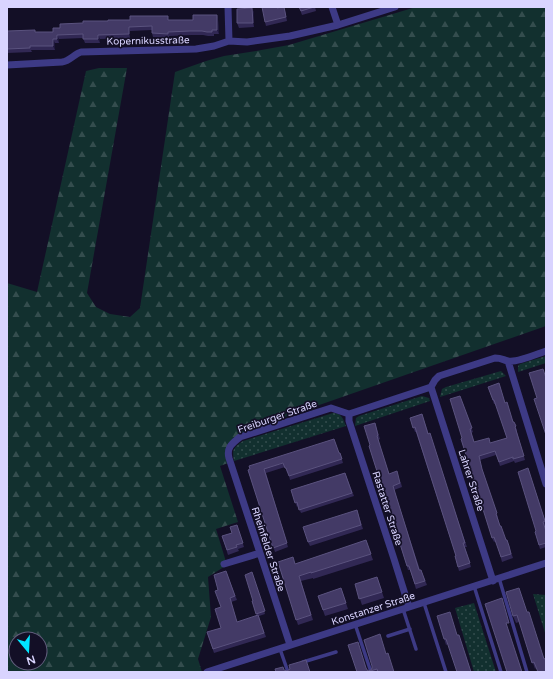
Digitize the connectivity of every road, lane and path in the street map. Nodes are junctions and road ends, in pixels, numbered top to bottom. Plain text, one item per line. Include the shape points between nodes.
1 (228, 7) edge
2 (332, 7) edge
3 (395, 7) edge
4 (338, 25) junction
5 (230, 41) junction
6 (7, 64) edge
7 (546, 351) edge
8 (508, 361) junction
9 (431, 387) junction
10 (349, 414) junction
11 (229, 458) joint
12 (546, 484) edge
13 (260, 553) junction
14 (546, 563) edge
15 (224, 564) dead end
16 (496, 580) junction
17 (474, 586) junction
18 (424, 603) junction
19 (406, 608) junction
20 (356, 624) junction
21 (410, 629) junction
22 (388, 636) dead end
23 (290, 645) junction
24 (280, 649) junction
25 (416, 649) dead end
26 (336, 652) dead end
27 (300, 662) edge
28 (293, 664) edge
29 (286, 666) junction
30 (207, 672) edge
31 (288, 672) edge
32 (371, 672) edge
33 (446, 672) edge
34 (501, 672) edge
35 (527, 672) edge

1 - 5 street
2 - 4 street
3 - 4 street, Kopernikusstraße
4 - 5 street, Kopernikusstraße via 290,36 247,42
5 - 6 street, Kopernikusstraße via 196,49 81,52 62,62
7 - 8 street
8 - 9 street via 495,358 438,376
8 - 12 street
9 - 10 street
9 - 16 street, Lahrer Straße
10 - 11 street, Freiburger Straße via 332,408 240,437 231,444 227,453
10 - 19 street, Rastatter Straße via 349,421 394,558
11 - 13 street, Rheinfelder Straße
13 - 15 street
13 - 23 street, Rheinfelder Straße
14 - 16 street, Konstanzer Straße
16 - 17 street, Konstanzer Straße
16 - 35 lane
17 - 18 street, Konstanzer Straße
17 - 34 lane
18 - 19 street, Konstanzer Straße
18 - 33 lane
19 - 20 street, Konstanzer Straße
19 - 21 lane
20 - 23 street, Konstanzer Straße
20 - 32 lane
21 - 22 lane
21 - 25 lane
23 - 24 street, Konstanzer Straße
24 - 29 lane
24 - 30 street, Konstanzer Straße
26 - 27 lane
28 - 29 lane
29 - 31 lane

